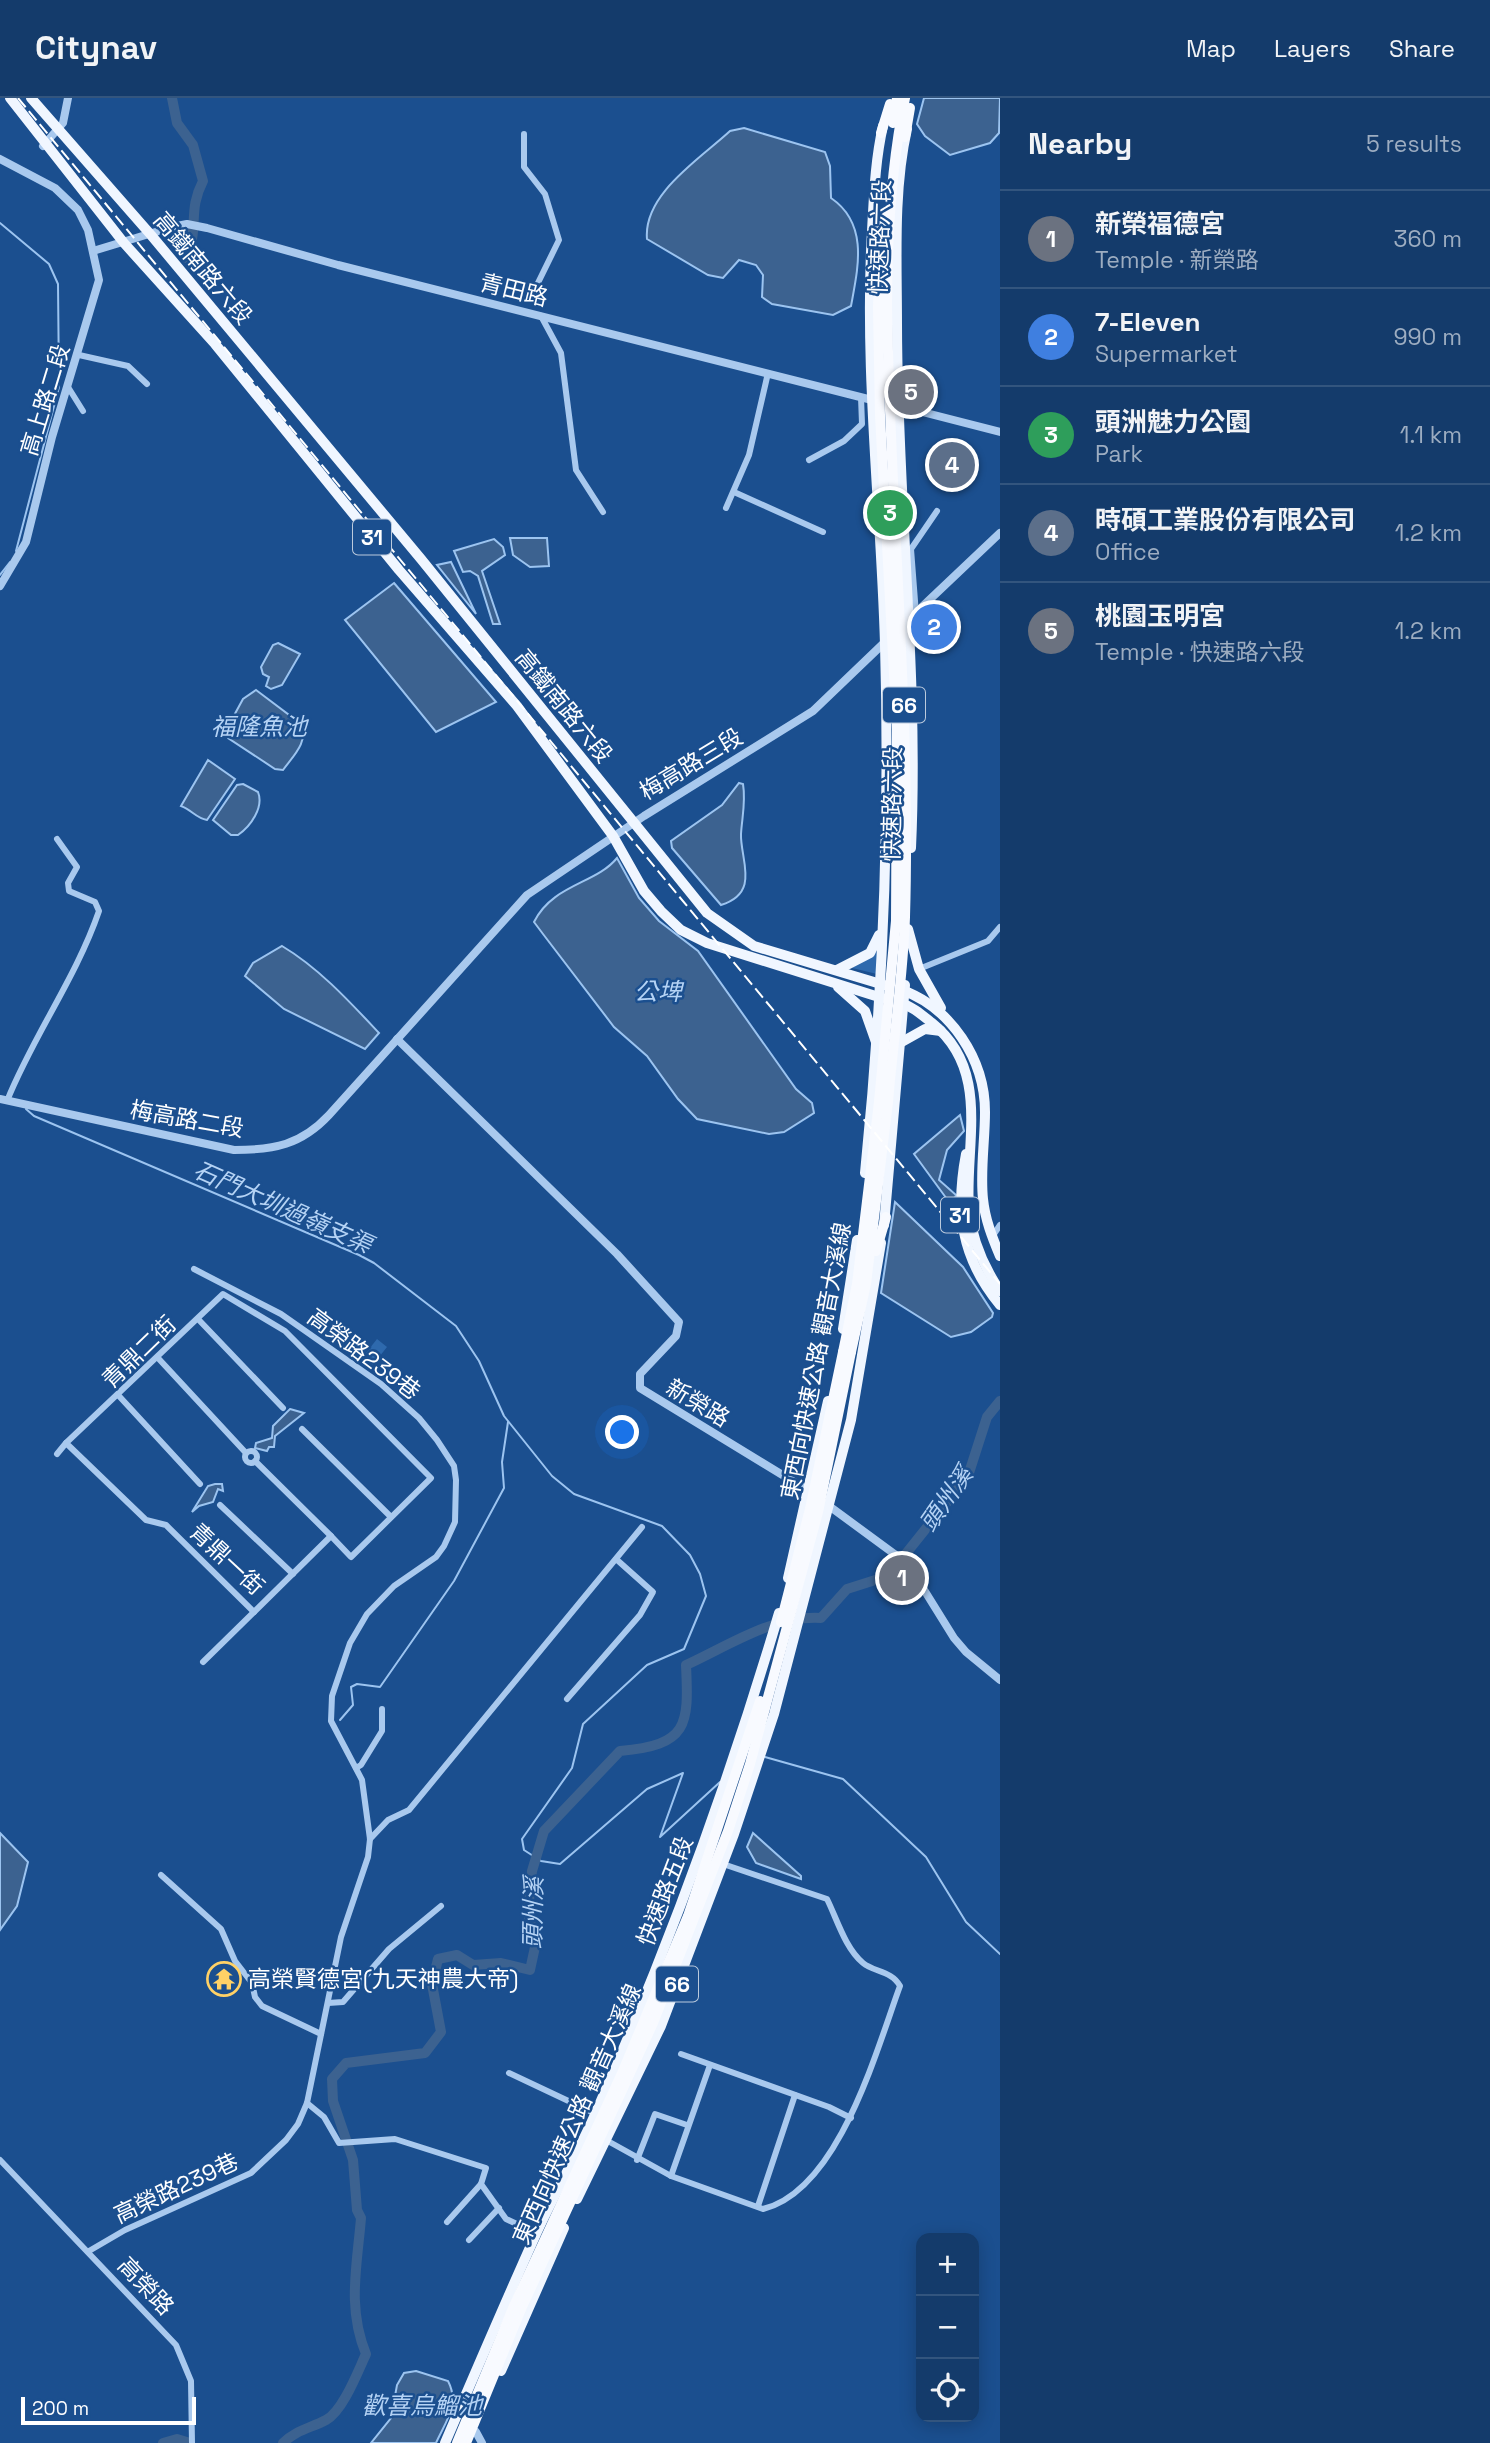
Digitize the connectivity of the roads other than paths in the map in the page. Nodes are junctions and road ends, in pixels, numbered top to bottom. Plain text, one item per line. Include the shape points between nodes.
1 (10, 98) edge
2 (31, 98) edge
3 (68, 98) edge
4 (892, 98) edge
5 (905, 98) edge
6 (913, 98) edge
7 (57, 130) junction
8 (881, 133) joint
9 (524, 134) dead end
10 (905, 136) joint
11 (44, 144) junction
12 (0, 159) edge
13 (151, 234) junction
14 (124, 243) junction
15 (93, 251) junction
16 (534, 291) dead end
17 (541, 316) junction
18 (79, 355) junction
19 (768, 373) junction
20 (147, 384) dead end
21 (68, 387) junction
22 (866, 398) junction
23 (897, 406) junction
24 (83, 411) dead end
25 (1000, 432) edge
26 (809, 460) dead end
27 (734, 492) junction
28 (726, 508) dead end
29 (937, 511) dead end
30 (603, 512) dead end
31 (823, 532) dead end
32 (1000, 533) edge
33 (0, 586) edge
34 (913, 616) junction
35 (885, 642) junction
36 (634, 823) junction
37 (613, 836) junction
38 (57, 839) dead end
39 (884, 918) junction
40 (907, 923) junction
41 (1000, 928) edge
42 (919, 969) junction
43 (837, 970) junction
44 (819, 976) junction
45 (880, 984) junction
46 (905, 991) junction
47 (878, 998) junction
48 (904, 1003) junction
49 (405, 1030) joint
50 (942, 1031) junction
51 (961, 1037) junction
52 (397, 1039) junction
53 (900, 1043) junction
54 (878, 1048) junction
55 (6, 1099) edge
56 (883, 1102) junction
57 (973, 1115) junction
58 (862, 1211) junction
59 (886, 1217) junction
60 (1000, 1225) edge
61 (992, 1237) junction
62 (1000, 1256) edge
63 (194, 1269) dead end
64 (862, 1284) junction
65 (1000, 1291) edge
66 (1000, 1305) edge
67 (198, 1319) junction
68 (847, 1352) junction
69 (158, 1358) junction
70 (119, 1396) junction
71 (283, 1408) dead end
72 (302, 1429) dead end
73 (66, 1443) junction
74 (57, 1454) dead end
75 (200, 1485) dead end
76 (805, 1489) junction
77 (220, 1505) dead end
78 (828, 1505) junction
79 (391, 1517) junction
80 (642, 1527) dead end
81 (331, 1536) junction
82 (616, 1559) junction
83 (293, 1574) junction
84 (254, 1612) junction
85 (203, 1662) dead end
86 (1000, 1679) edge
87 (567, 1699) dead end
88 (382, 1709) dead end
89 (356, 1768) junction
90 (370, 1839) junction
91 (723, 1864) junction
92 (161, 1875) dead end
93 (441, 1906) dead end
94 (328, 2003) junction
95 (321, 2034) junction
96 (681, 2054) dead end
97 (709, 2065) junction
98 (509, 2073) dead end
99 (795, 2095) junction
100 (307, 2103) junction
101 (596, 2114) junction
102 (851, 2118) junction
103 (687, 2125) junction
104 (606, 2140) junction
105 (0, 2160) edge
106 (637, 2160) junction
107 (671, 2176) junction
108 (481, 2184) junction
109 (758, 2206) junction
110 (499, 2208) junction
111 (447, 2222) dead end
112 (537, 2234) junction
113 (469, 2240) dead end
114 (89, 2251) junction
115 (476, 2432) junction
116 (192, 2443) edge
117 (445, 2443) edge
118 (457, 2443) edge
119 (469, 2443) edge
120 (482, 2443) edge

1 - 11 main road, 31
2 - 7 main road, 31
3 - 7 street
4 - 8 highway
4 - 56 highway, 東西向快速公路 觀音大溪線 / 66, bridge via 878,307 897,729 895,921
5 - 56 highway, 東西向快速公路 觀音大溪線 / 66, bridge via 887,251 889,417 905,728 905,921
6 - 10 highway
7 - 11 street
7 - 13 main road, 高鐵南路六段 / 31
8 - 22 main road, 快速路六段 / 66
9 - 16 street via 524,167 545,194 559,240
10 - 23 main road, 快速路六段 / 66
11 - 14 main road, 高鐵南路六段 / 31
12 - 15 street, 高上路二段 via 67,198 88,230
13 - 14 street, 青田路
13 - 17 street, 青田路 via 196,226
13 - 36 main road, 高鐵南路六段 / 31
14 - 15 street
14 - 37 main road, 高鐵南路六段 / 31 via 215,344 517,706
15 - 18 street, 高上路二段 via 99,280
17 - 19 street, 青田路
17 - 30 street via 561,353 576,470
18 - 20 street via 128,366
18 - 21 street, 高上路二段
19 - 22 street, 青田路
19 - 27 street
21 - 24 street
21 - 33 street, 高上路二段 via 26,542
22 - 23 street, 青田路
22 - 26 street via 862,424 844,441
22 - 35 main road, 快速路六段 / 66
23 - 25 street, 青田路
23 - 34 main road, 快速路六段 / 66
27 - 28 street
27 - 31 street
29 - 34 street via 911,549
32 - 34 street, 梅高路三段
34 - 35 street, 梅高路三段
34 - 40 main road, 快速路六段 / 66 via 914,778
35 - 36 street, 梅高路三段 via 813,711
35 - 39 main road, 快速路六段 / 66
36 - 37 street, 梅高路三段
36 - 43 main road, 高鐵南路六段 / 31 via 707,913 754,946
37 - 44 main road, 高鐵南路六段 / 31 via 645,891 681,930 707,943
37 - 49 street, 梅高路三段 via 527,895
38 - 55 street via 76,867 69,891 96,902 99,911 60,998
39 - 43 main road via 870,953
39 - 45 main road, 快速路六段 / 66
40 - 42 main road, 31
40 - 46 main road, 快速路六段 / 66
41 - 42 street via 988,942
42 - 51 main road, 31
43 - 45 main road, 高鐵南路六段 / 31
44 - 47 main road, 高鐵南路六段 / 31
44 - 54 main road via 844,989 866,1011
45 - 46 main road, 高鐵南路六段 / 31
45 - 47 main road, 快速路六段 / 66
46 - 48 main road, 快速路六段 / 66
46 - 51 main road, 高鐵南路六段 / 31 via 939,1009
47 - 48 main road, 高鐵南路六段 / 31
47 - 54 main road, 快速路六段 / 66
48 - 50 main road, 高鐵南路六段 / 31
48 - 53 main road, 快速路六段 / 66
49 - 52 street, 梅高路二段
50 - 53 main road via 925,1029
50 - 57 main road, 高鐵南路六段 / 31 via 962,1063
51 - 61 main road, 高鐵南路六段 / 31 via 984,1094 983,1198
52 - 55 street, 梅高路二段 via 317,1128 303,1139 270,1150 234,1150
52 - 76 street, 新榮路 via 617,1254 679,1322 676,1336 640,1374 640,1388
53 - 59 main road, 快速路六段 / 66
54 - 58 main road, 快速路六段 / 66
56 - 64 highway, 東西向快速公路 觀音大溪線 / 66
57 - 65 main road, 高鐵南路六段 / 31 via 970,1213 978,1247
57 - 66 main road, 高鐵南路六段 / 31 via 959,1195 960,1216 971,1262
58 - 64 highway
58 - 76 main road, 快速路六段 / 66 via 834,1378
59 - 64 highway
59 - 78 main road, 快速路六段 / 66 via 851,1420
60 - 61 street
61 - 62 main road, 高鐵南路六段 / 31
63 - 89 street, 高榮路239巷 via 281,1314 381,1384 419,1418 454,1466 454,1522 444,1546 436,1558 394,1586 367,1614 338,1673 329,1712
64 - 68 highway, 東西向快速公路 觀音大溪線 / 66
67 - 69 street, 青鼎二街
67 - 71 street
67 - 79 street, 青鼎二街 via 223,1294 285,1331 331,1375 431,1478
68 - 118 highway, 東西向快速公路 觀音大溪線 / 66, bridge via 769,1670 717,1835 645,2020 556,2210
68 - 119 highway, 東西向快速公路 觀音大溪線 / 66, bridge via 818,1512 728,1831 653,2023 522,2309
69 - 70 street, 青鼎二街
69 - 81 street via 246,1453 246,1461 255,1461
70 - 73 street, 青鼎二街
70 - 75 street
72 - 79 street
73 - 74 street, 青鼎二街
73 - 84 street, 青鼎一街 via 146,1520 166,1525
76 - 78 street, 新榮路
76 - 101 main road, 快速路五段 / 66, bridge via 780,1608 734,1758
77 - 83 street
78 - 86 street, 新榮路 via 908,1564 954,1638
78 - 91 main road, 快速路五段 / 66 via 774,1714
79 - 81 street via 351,1557
80 - 82 street
81 - 83 street, 青鼎一街
82 - 87 street via 653,1592 640,1615
82 - 90 street via 409,1810 388,1820
83 - 84 street, 青鼎一街
84 - 85 street
88 - 89 street via 382,1731
89 - 90 street, 高榮路239巷 via 362,1780
90 - 94 street, 高榮路239巷 via 341,1937
91 - 102 street via 827,1899 850,1947 864,1964 900,1986
91 - 104 main road, 快速路五段 / 66 via 661,2025
92 - 95 street via 221,1929 262,2006
93 - 94 street via 388,1949 343,2002
94 - 95 street, 高榮路239巷
95 - 100 street, 高榮路239巷
96 - 97 street
97 - 99 street
97 - 103 street
98 - 101 street
99 - 102 street
99 - 109 street
100 - 108 street via 324,2117 339,2143 395,2139 486,2168
100 - 114 street, 高榮路239巷 via 286,2140 251,2174 125,2230
101 - 112 main road, 快速路五段 / 66
102 - 109 street via 813,2177 772,2207
103 - 106 street via 655,2114
103 - 107 street
104 - 106 street
104 - 115 main road, 快速路五段 / 66
105 - 114 street, 高榮路
106 - 107 street
107 - 109 street
108 - 110 street
108 - 111 street
110 - 112 street via 506,2219
110 - 113 street
112 - 117 main road, 快速路五段 / 66
114 - 116 street, 高榮路 via 180,2351 191,2381
115 - 119 main road, 快速路五段 / 66
115 - 120 street

